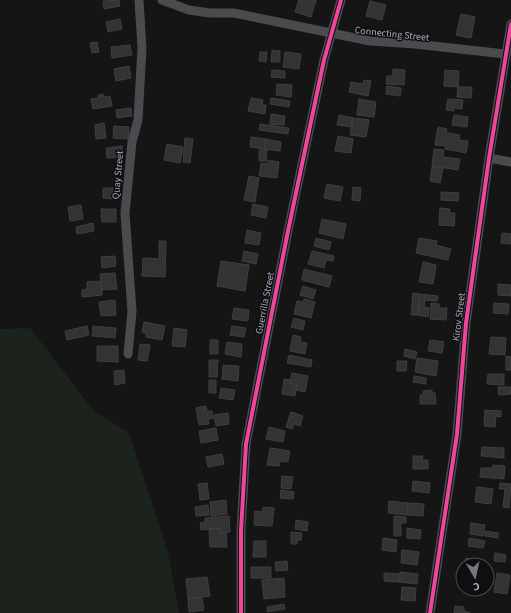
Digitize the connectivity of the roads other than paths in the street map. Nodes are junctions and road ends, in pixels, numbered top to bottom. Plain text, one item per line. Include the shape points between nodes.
1 (139, 0) edge
2 (162, 0) edge
3 (341, 0) edge
4 (177, 3) edge
5 (511, 24) edge
6 (332, 34) junction
7 (505, 54) junction
8 (489, 158) junction
9 (511, 162) edge
10 (128, 354) dead end
11 (241, 613) edge
12 (430, 613) edge

1 - 10 street, Quay Street via 142,48 138,120 132,142 126,213 132,311
2 - 4 street, Connecting Street
3 - 6 street, Guerrilla Street
4 - 6 street, Connecting Street via 189,10 234,13
5 - 7 street, Kirov Street
6 - 7 street, Connecting Street via 370,41
6 - 11 street, Guerrilla Street via 288,231 246,444 241,531
7 - 8 street, Kirov Street
8 - 9 street
8 - 12 street, Kirov Street via 466,323 457,434

